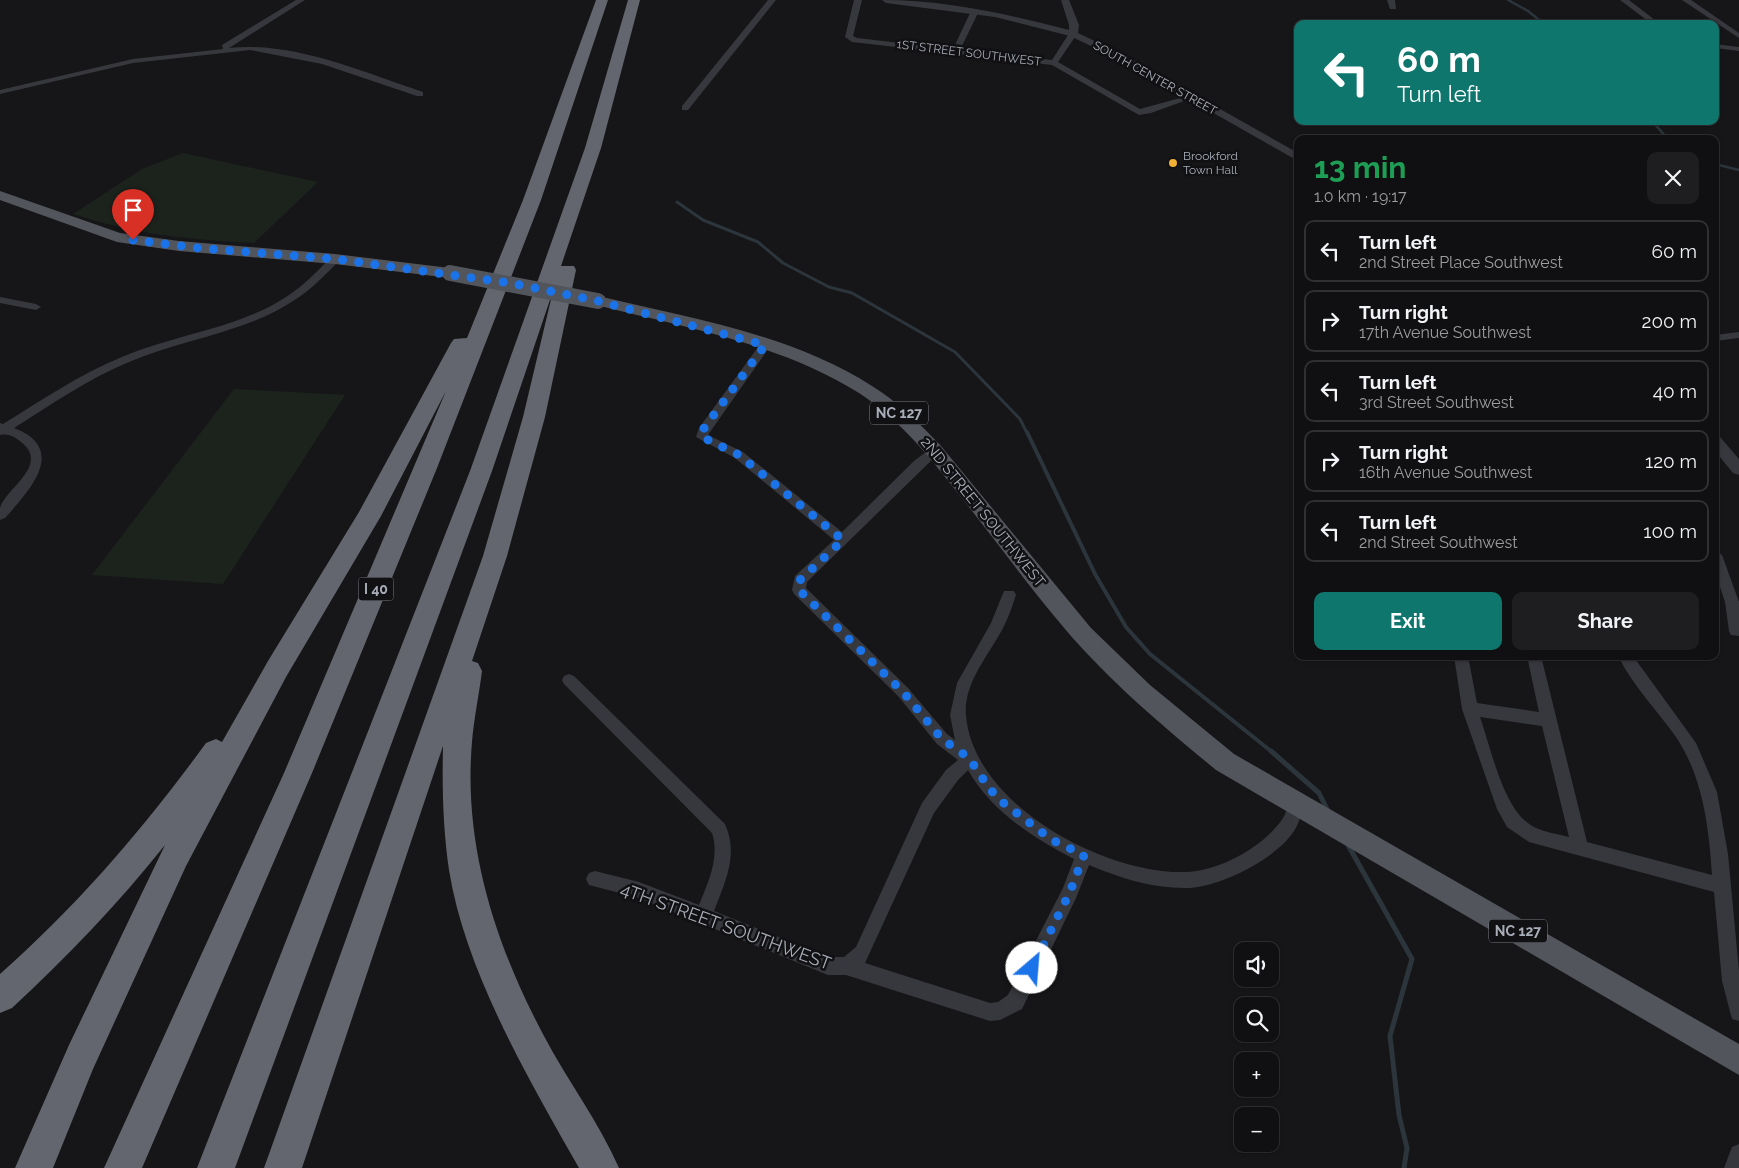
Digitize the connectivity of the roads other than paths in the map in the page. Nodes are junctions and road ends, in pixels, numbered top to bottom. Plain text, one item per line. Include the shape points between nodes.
1 (301, 0) edge
2 (602, 0) edge
3 (634, 0) edge
4 (772, 0) edge
5 (858, 0) edge
6 (886, 0) edge
7 (1066, 0) edge
8 (1624, 0) edge
9 (1686, 0) edge
10 (975, 11) junction
11 (1652, 20) edge
12 (1715, 20) edge
13 (1719, 22) edge
14 (1073, 34) junction
15 (1739, 36) edge
16 (1719, 46) edge
17 (1739, 49) edge
18 (220, 50) junction
19 (955, 52) junction
20 (1054, 63) junction
21 (0, 92) edge
22 (420, 94) dead end
23 (1191, 96) junction
24 (685, 108) dead end
25 (1294, 156) edge
26 (587, 164) junction
27 (0, 195) edge
28 (335, 259) junction
29 (506, 263) junction
30 (0, 300) edge
31 (36, 306) dead end
32 (1739, 335) edge
33 (1719, 338) edge
34 (765, 345) junction
35 (2, 428) edge
36 (1719, 446) edge
37 (935, 451) junction
38 (1739, 469) edge
39 (0, 515) edge
40 (843, 540) junction
41 (495, 556) junction
42 (1720, 584) edge
43 (1009, 595) dead end
44 (1736, 631) dead end
45 (299, 633) junction
46 (1462, 660) edge
47 (1535, 660) edge
48 (1628, 660) edge
49 (569, 680) dead end
50 (1470, 709) junction
51 (1547, 720) junction
52 (969, 758) junction
53 (1297, 802) junction
54 (1580, 849) junction
55 (1084, 855) junction
56 (595, 879) dead end
57 (1722, 886) junction
58 (703, 917) junction
59 (846, 966) junction
60 (0, 996) edge
61 (1739, 1012) edge
62 (1739, 1060) edge
63 (1739, 1154) edge
64 (34, 1168) edge
65 (123, 1168) edge
66 (216, 1168) edge
67 (283, 1168) edge
68 (600, 1168) edge
69 (1734, 1168) edge

1 - 18 street
2 - 29 highway, I 40 via 532,200
3 - 26 highway
4 - 24 street
5 - 19 street, 1ST STREET SOUTHWEST via 849,37
6 - 10 street, SOUTH CENTER STREET
7 - 14 street via 1074,25
8 - 11 street
9 - 12 street
10 - 14 street, SOUTH CENTER STREET
10 - 19 street
13 - 15 street
14 - 20 street
14 - 23 street, SOUTH CENTER STREET via 1115,53
16 - 17 street
18 - 21 street via 125,63
18 - 22 street via 250,48 293,54
19 - 20 street, 1ST STREET SOUTHWEST
20 - 23 street via 1139,112
23 - 25 street, SOUTH CENTER STREET
26 - 41 highway via 582,210 534,417
26 - 66 highway via 474,489
27 - 28 main road, 2ND STREET SOUTHWEST / NC 127 via 117,237 189,247
28 - 34 main road, 2ND STREET SOUTHWEST / NC 127, bridge via 450,273 598,301
28 - 35 street via 308,287 273,310 175,340 124,360 86,378
29 - 45 highway via 369,516
29 - 65 highway, I 40 via 372,598
30 - 31 street
32 - 33 street
34 - 37 main road, 2ND STREET SOUTHWEST / NC 127 via 831,370 866,390 912,425
34 - 40 street via 702,431 702,437 739,455
35 - 39 street via 24,434 33,444 37,456 28,482
36 - 38 street
37 - 40 street
37 - 53 main road, 2ND STREET SOUTHWEST / NC 127 via 1065,614 1107,661 1225,762
40 - 52 street via 800,580 799,590 903,692 942,739
41 - 67 highway
41 - 68 highway via 458,728 455,775 461,853 468,893 499,984 549,1082
42 - 44 street via 1736,616
43 - 52 street via 1001,622 972,666 959,700 960,733
45 - 60 highway via 199,777 125,872 50,950
45 - 64 highway via 167,872 81,1057
46 - 50 street
47 - 51 street
48 - 57 street via 1698,762 1711,808
49 - 58 street via 719,829 725,856
50 - 51 street
50 - 54 street via 1493,778 1513,822 1530,834
51 - 54 street
52 - 55 street via 989,788 1014,813 1052,840
52 - 59 street via 928,808 862,953
53 - 55 street via 1288,826 1264,848 1209,876 1166,880 1114,868
53 - 62 main road, NC 127
54 - 57 street
55 - 59 street, 4TH STREET SOUTHWEST via 1070,892 1015,1002 1000,1011 982,1010
56 - 58 street, 4TH STREET SOUTHWEST via 639,890
57 - 61 street via 1726,944
58 - 59 street, 4TH STREET SOUTHWEST via 828,966
63 - 69 street

